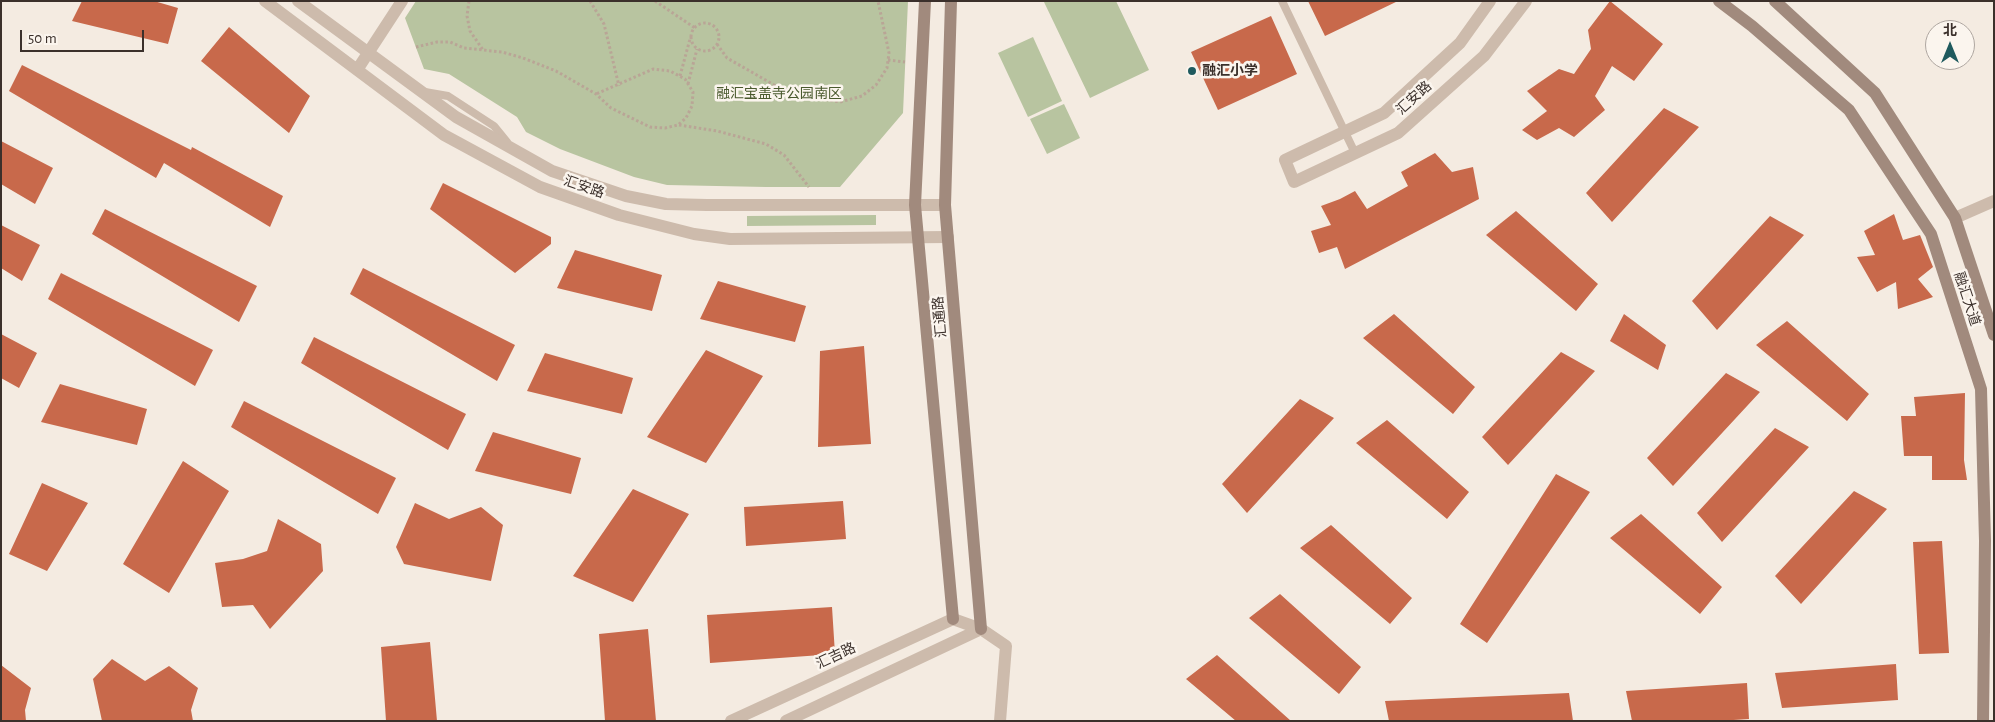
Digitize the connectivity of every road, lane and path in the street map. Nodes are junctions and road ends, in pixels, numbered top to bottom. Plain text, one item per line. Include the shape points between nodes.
1 (265, 1) edge
2 (298, 1) edge
3 (402, 1) edge
4 (470, 1) edge
5 (590, 1) edge
6 (655, 1) edge
7 (878, 1) edge
8 (925, 1) edge
9 (951, 1) edge
10 (1282, 1) edge
11 (1490, 1) edge
12 (1526, 1) edge
13 (1719, 1) edge
14 (1775, 1) edge
15 (695, 28) junction
16 (691, 36) junction
17 (717, 44) junction
18 (416, 47) dead end
19 (697, 48) junction
20 (483, 50) junction
21 (368, 54) junction
22 (888, 60) junction
23 (905, 62) dead end
24 (357, 70) junction
25 (680, 76) junction
26 (688, 84) junction
27 (619, 86) junction
28 (596, 94) junction
29 (678, 125) junction
30 (1344, 132) junction
31 (1355, 153) junction
32 (809, 187) dead end
33 (1994, 200) edge
34 (915, 205) junction
35 (945, 205) junction
36 (1955, 218) junction
37 (948, 237) junction
38 (918, 238) junction
39 (1994, 335) edge
40 (953, 619) junction
41 (981, 629) junction
42 (731, 721) edge
43 (786, 721) edge
44 (1000, 721) edge
45 (1984, 721) edge

1 - 24 street, 汇安路
2 - 21 street, 汇安路
3 - 21 street
4 - 20 path via 466,16 470,31
5 - 27 path via 604,24
6 - 15 path
7 - 22 path
8 - 34 main road, 汇通路
9 - 35 main road, 汇通路
10 - 30 lane
11 - 30 street, 汇安路 via 1460,43 1384,114
12 - 31 street, 汇安路 via 1484,56 1398,133
13 - 45 main road, 融汇大道 via 1849,110 1930,234 1981,389 1985,541
14 - 36 main road, 融汇大道 via 1875,92
15 - 16 path
15 - 17 path via 703,24 712,25 719,36
16 - 19 path
16 - 25 path
17 - 19 path via 710,50
17 - 22 path via 727,58 776,86 809,97 840,102 862,96 876,85 887,68
18 - 20 path via 450,42 464,48
19 - 26 path
20 - 28 path via 523,58 556,71
21 - 24 street
21 - 34 street, 汇安路 via 456,117 552,171 626,196 666,204
22 - 23 path
24 - 38 street, 汇安路 via 444,135 540,187 619,215 694,234 730,239
25 - 26 path
25 - 27 path via 653,69
26 - 29 path via 692,92 692,106
27 - 28 path
28 - 29 path via 611,108 650,127
29 - 32 path via 766,144 784,155
30 - 31 lane
30 - 31 street, 汇安路 via 1285,160 1294,182
33 - 36 street
34 - 35 street, 汇安路
34 - 38 main road, 汇通路
35 - 37 main road, 汇通路
36 - 39 main road, 融汇大道
37 - 38 street, 汇安路
37 - 41 main road, 汇通路
38 - 40 main road, 汇通路
40 - 41 street
40 - 42 street, 汇吉路
41 - 43 street
41 - 44 street via 1006,646

